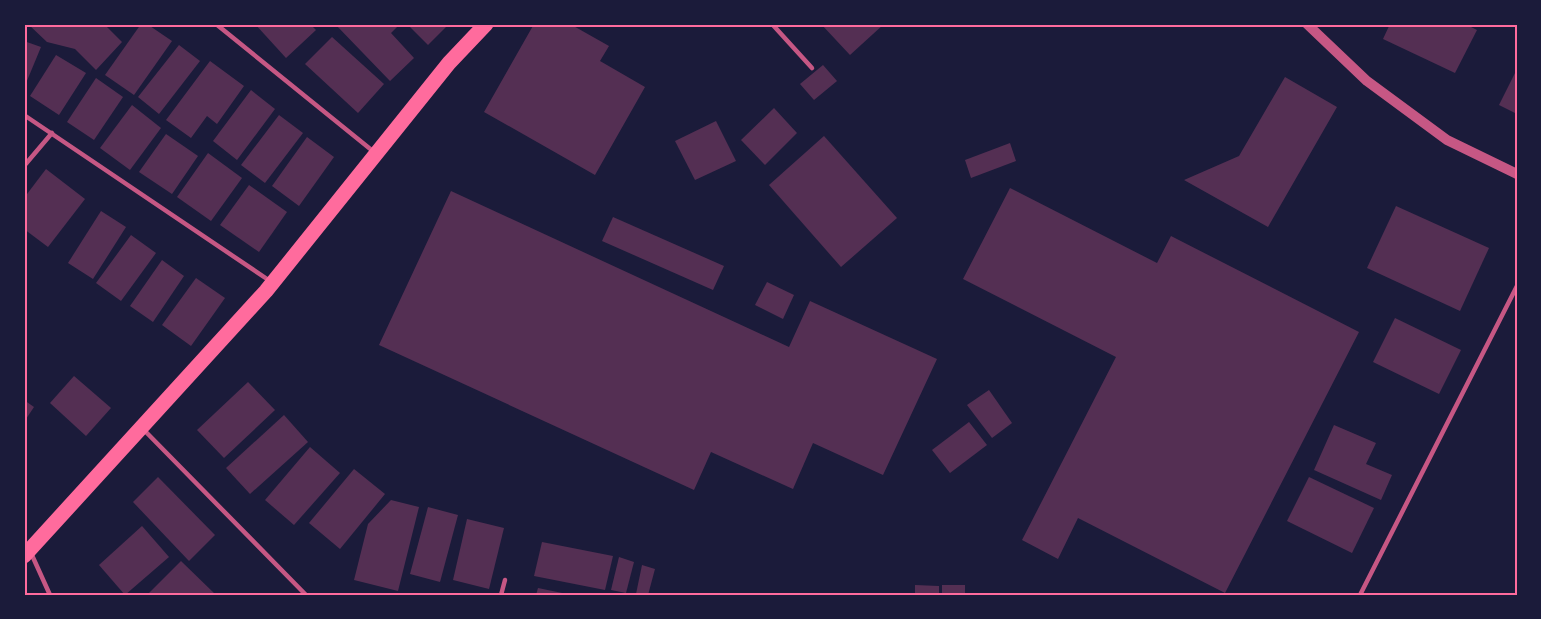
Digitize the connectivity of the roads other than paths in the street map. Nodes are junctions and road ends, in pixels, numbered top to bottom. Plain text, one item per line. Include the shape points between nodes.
1 (216, 24) edge
2 (486, 24) edge
3 (772, 24) edge
4 (1307, 24) edge
5 (812, 68) dead end
6 (24, 115) edge
7 (51, 133) junction
8 (376, 154) junction
9 (24, 166) edge
10 (1517, 174) edge
11 (273, 283) junction
12 (1517, 286) edge
13 (142, 428) junction
14 (27, 553) edge
15 (505, 580) dead end
16 (50, 595) edge
17 (306, 595) edge
18 (501, 595) edge
19 (1360, 595) edge

1 - 8 lane
2 - 8 main road via 449,63
3 - 5 lane
4 - 10 street via 1366,81 1447,140
6 - 7 lane
7 - 9 lane
7 - 11 lane
8 - 11 main road
11 - 13 main road
12 - 19 lane
13 - 14 main road
13 - 17 lane
14 - 16 lane
15 - 18 lane

